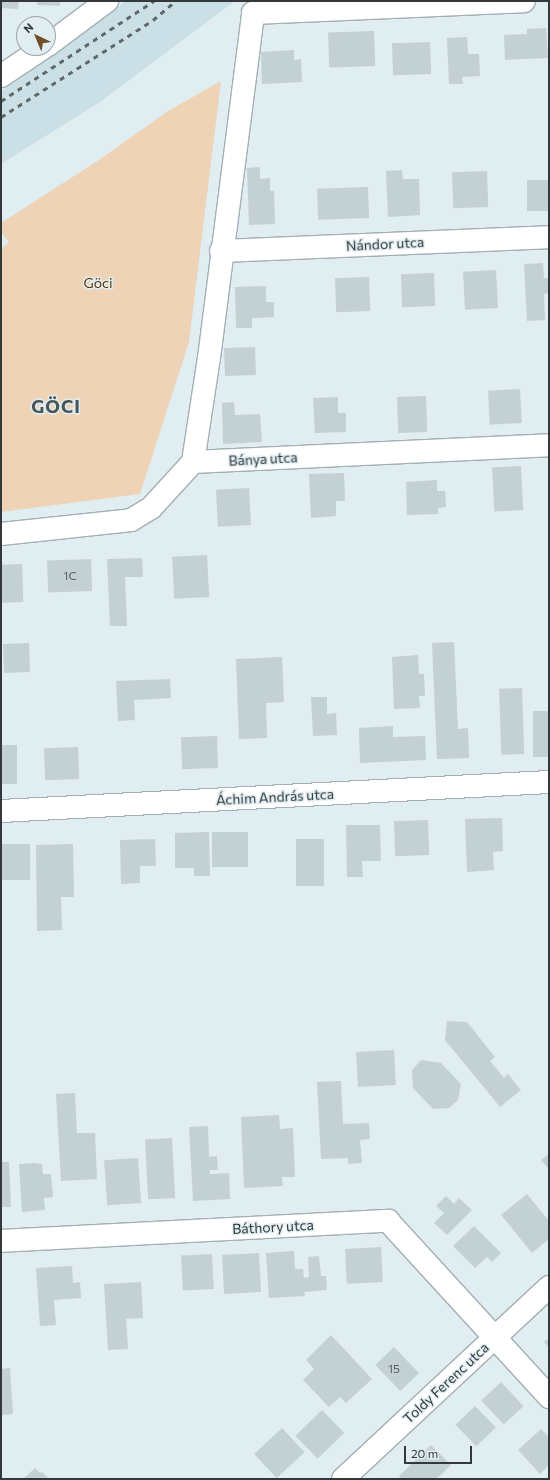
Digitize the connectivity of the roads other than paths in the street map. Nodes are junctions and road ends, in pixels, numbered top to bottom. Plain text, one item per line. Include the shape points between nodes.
1 (107, 1) edge
2 (524, 1) edge
3 (56, 39) edge
4 (31, 56) edge
5 (1, 76) edge
6 (549, 237) edge
7 (221, 251) junction
8 (549, 445) edge
9 (192, 462) junction
10 (1, 534) edge
11 (549, 782) edge
12 (1, 812) edge
13 (1, 1241) edge
14 (549, 1287) edge
15 (495, 1337) junction
16 (549, 1397) edge
17 (343, 1479) edge

1 - 3 street
2 - 7 street via 253,13
4 - 5 street
6 - 7 street, Nándor utca
7 - 9 street via 209,358
8 - 9 street, Bánya utca
9 - 10 street via 151,508 130,520
11 - 12 street, Áchim András utca
13 - 15 street, Báthory utca via 388,1221
14 - 15 street, Toldy Ferenc utca
15 - 16 street
15 - 17 street, Toldy Ferenc utca

